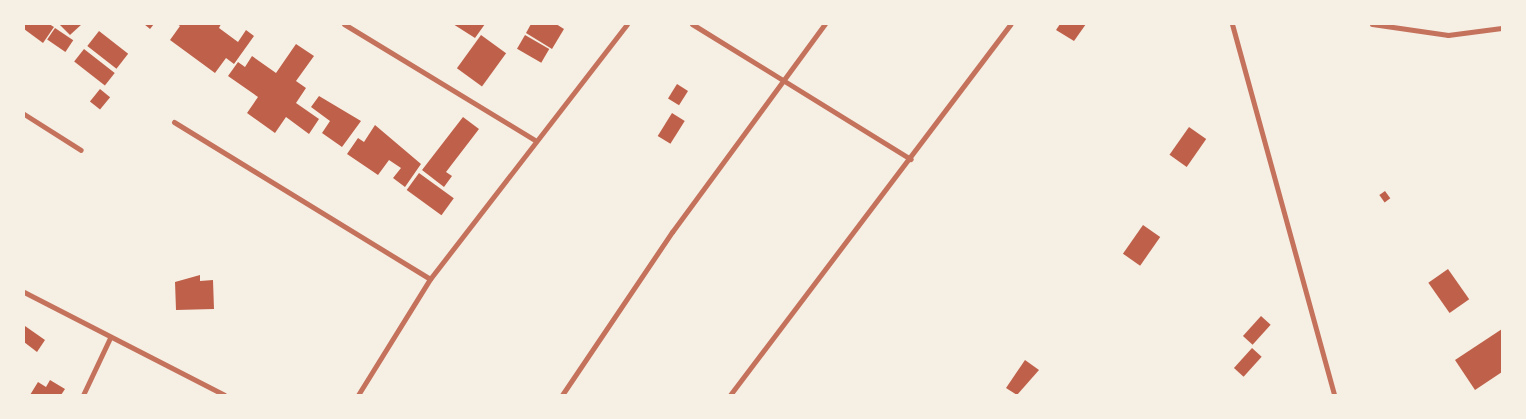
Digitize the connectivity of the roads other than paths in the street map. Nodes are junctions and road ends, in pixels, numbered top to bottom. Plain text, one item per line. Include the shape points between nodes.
1 (344, 24) edge
2 (627, 24) edge
3 (692, 24) edge
4 (826, 24) edge
5 (1011, 24) edge
6 (1232, 24) edge
7 (1372, 24) edge
8 (1502, 28) edge
9 (784, 81) junction
10 (24, 114) edge
11 (174, 122) dead end
12 (536, 140) junction
13 (81, 150) dead end
14 (911, 159) junction
15 (430, 279) junction
16 (24, 292) edge
17 (110, 338) junction
18 (83, 395) edge
19 (224, 395) edge
20 (358, 395) edge
21 (562, 395) edge
22 (730, 395) edge
23 (1334, 395) edge

1 - 12 street
2 - 12 street
3 - 9 street
4 - 9 street
5 - 14 street
6 - 23 street
7 - 8 street via 1448,35
9 - 14 street
9 - 21 street via 672,232
10 - 13 street
11 - 15 street
12 - 15 street
14 - 22 street
15 - 20 street
16 - 17 street
17 - 18 street
17 - 19 street

